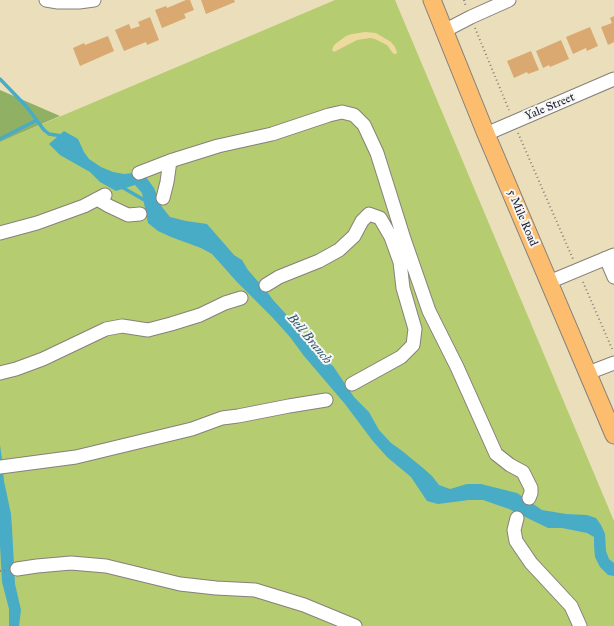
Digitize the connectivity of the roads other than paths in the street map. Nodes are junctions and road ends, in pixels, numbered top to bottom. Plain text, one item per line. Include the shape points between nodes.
1 (46, 0) edge
2 (94, 0) edge
3 (509, 0) edge
4 (435, 1) edge
5 (444, 31) junction
6 (614, 79) edge
7 (486, 134) junction
8 (170, 161) junction
9 (139, 173) dead end
10 (163, 198) dead end
11 (140, 214) dead end
12 (0, 234) edge
13 (610, 256) edge
14 (614, 277) edge
15 (549, 282) junction
16 (266, 285) dead end
17 (241, 298) dead end
18 (614, 363) edge
19 (588, 373) junction
20 (0, 374) edge
21 (352, 384) dead end
22 (326, 400) dead end
23 (614, 435) edge
24 (0, 467) edge
25 (529, 498) dead end
26 (518, 518) dead end
27 (17, 569) dead end
28 (355, 626) edge
29 (580, 626) edge

1 - 2 street
3 - 5 street
4 - 5 main road, 5 Mile Road
5 - 7 main road, 5 Mile Road
6 - 7 street, Yale Street
7 - 15 main road, 5 Mile Road
8 - 9 street
8 - 10 street
8 - 25 street via 218,146 272,134 329,115 342,112 354,115 364,125 377,153 429,311 496,454 523,472 531,488
11 - 12 street via 128,215 109,206 101,197 44,221
13 - 14 street
13 - 15 street
15 - 19 main road, 5 Mile Road
16 - 21 street via 339,250 354,236 369,214 380,218 391,237 400,262 403,288 415,329 413,345 401,357
17 - 20 street via 148,330 122,326 106,329 42,359
18 - 19 street
19 - 23 main road, 5 Mile Road
22 - 24 street via 222,418 192,429 76,457
26 - 29 street via 514,530 516,541 531,562 572,606
27 - 28 street via 71,563 106,566 180,584 255,590 304,605

